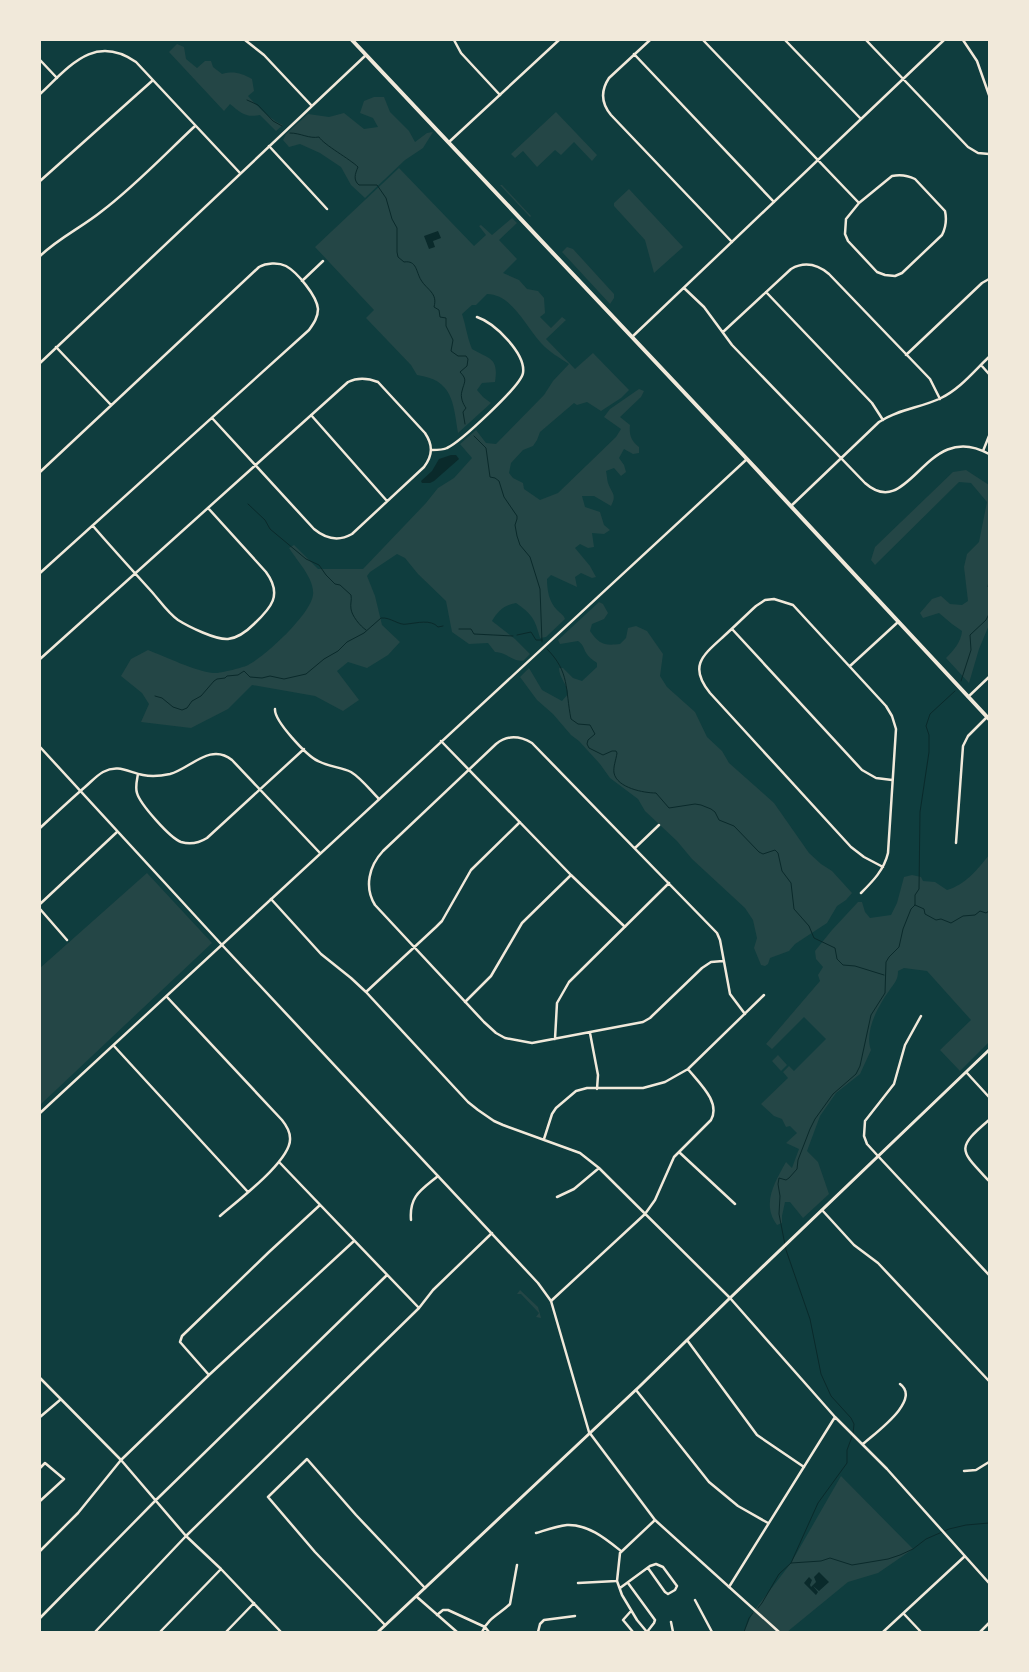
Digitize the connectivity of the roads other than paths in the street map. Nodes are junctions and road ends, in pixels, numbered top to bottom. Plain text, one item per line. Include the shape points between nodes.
1 (245, 40) edge
2 (352, 40) edge
3 (454, 40) edge
4 (559, 40) edge
5 (650, 40) edge
6 (703, 40) edge
7 (785, 40) edge
8 (866, 40) edge
9 (944, 40) edge
10 (963, 40) edge
11 (634, 54) junction
12 (366, 55) junction
13 (40, 60) edge
14 (57, 78) junction
15 (903, 79) junction
16 (152, 81) junction
17 (40, 94) edge
18 (500, 95) junction
19 (989, 95) edge
20 (311, 105) junction
21 (861, 119) junction
22 (195, 126) junction
23 (449, 142) junction
24 (269, 146) junction
25 (989, 154) edge
26 (818, 160) junction
27 (240, 173) junction
28 (40, 182) edge
29 (774, 202) junction
30 (860, 203) junction
31 (327, 209) dead end
32 (732, 242) junction
33 (41, 254) edge
34 (323, 261) dead end
35 (989, 278) edge
36 (302, 281) junction
37 (684, 288) junction
38 (766, 292) junction
39 (477, 317) dead end
40 (723, 332) junction
41 (632, 337) junction
42 (56, 347) junction
43 (906, 355) junction
44 (989, 357) edge
45 (40, 363) edge
46 (981, 365) junction
47 (989, 374) edge
48 (940, 399) junction
49 (111, 405) junction
50 (311, 415) junction
51 (212, 418) junction
52 (883, 420) junction
53 (989, 436) edge
54 (432, 450) junction
55 (983, 451) junction
56 (989, 454) edge
57 (747, 458) junction
58 (842, 458) junction
59 (255, 464) junction
60 (40, 472) edge
61 (387, 501) junction
62 (791, 506) junction
63 (208, 508) junction
64 (93, 526) junction
65 (40, 573) edge
66 (135, 573) junction
67 (899, 621) junction
68 (732, 629) junction
69 (40, 659) edge
70 (850, 666) junction
71 (989, 677) edge
72 (968, 697) junction
73 (275, 709) dead end
74 (988, 718) edge
75 (441, 741) junction
76 (41, 750) edge
77 (304, 750) junction
78 (468, 771) junction
79 (138, 774) junction
80 (892, 780) junction
81 (260, 790) junction
82 (81, 791) junction
83 (379, 799) junction
84 (520, 822) junction
85 (659, 825) dead end
86 (40, 828) edge
87 (117, 832) junction
88 (956, 842) dead end
89 (635, 848) junction
90 (320, 853) junction
91 (883, 867) junction
92 (571, 875) junction
93 (669, 883) junction
94 (861, 893) dead end
95 (271, 899) junction
96 (40, 904) edge
97 (40, 909) edge
98 (624, 927) junction
99 (67, 940) dead end
100 (222, 945) junction
101 (415, 947) junction
102 (723, 961) junction
103 (366, 992) junction
104 (764, 995) dead end
105 (167, 997) junction
106 (465, 1002) junction
107 (746, 1014) junction
108 (921, 1016) dead end
109 (590, 1033) junction
110 (556, 1039) junction
111 (114, 1046) junction
112 (989, 1050) edge
113 (688, 1069) junction
114 (967, 1073) junction
115 (597, 1089) junction
116 (989, 1096) edge
117 (40, 1113) edge
118 (989, 1120) edge
119 (544, 1139) junction
120 (678, 1152) junction
121 (878, 1156) junction
122 (280, 1163) junction
123 (599, 1168) junction
124 (438, 1176) junction
125 (989, 1181) edge
126 (248, 1192) junction
127 (557, 1196) dead end
128 (734, 1204) dead end
129 (320, 1205) junction
130 (822, 1210) junction
131 (645, 1214) junction
132 (220, 1216) dead end
133 (411, 1220) dead end
134 (492, 1233) junction
135 (354, 1241) junction
136 (387, 1275) junction
137 (989, 1275) edge
138 (730, 1298) junction
139 (551, 1301) junction
140 (419, 1308) junction
141 (687, 1340) junction
142 (209, 1375) junction
143 (40, 1378) edge
144 (989, 1381) edge
145 (900, 1384) dead end
146 (636, 1390) junction
147 (60, 1400) junction
148 (40, 1417) edge
149 (835, 1417) junction
150 (589, 1432) junction
151 (863, 1444) junction
152 (121, 1460) junction
153 (989, 1462) edge
154 (804, 1467) junction
155 (40, 1468) edge
156 (964, 1471) dead end
157 (156, 1500) junction
158 (40, 1501) edge
159 (655, 1520) junction
160 (768, 1523) junction
161 (536, 1533) dead end
162 (186, 1536) junction
163 (40, 1551) edge
164 (622, 1551) junction
165 (965, 1556) junction
166 (517, 1565) dead end
167 (648, 1568) junction
168 (221, 1569) junction
169 (617, 1581) junction
170 (578, 1583) dead end
171 (628, 1583) junction
172 (989, 1583) edge
173 (729, 1587) junction
174 (620, 1588) junction
175 (425, 1589) junction
176 (416, 1597) junction
177 (695, 1600) dead end
178 (254, 1603) junction
179 (631, 1611) junction
180 (904, 1614) junction
181 (437, 1615) junction
182 (575, 1616) dead end
183 (40, 1618) edge
184 (670, 1622) dead end
185 (989, 1624) edge
186 (385, 1626) junction
187 (485, 1627) junction
188 (95, 1632) edge
189 (160, 1632) edge
190 (226, 1632) edge
191 (281, 1632) edge
192 (378, 1632) edge
193 (457, 1632) edge
194 (482, 1632) edge
195 (489, 1632) edge
196 (538, 1632) edge
197 (633, 1632) edge
198 (647, 1632) edge
199 (673, 1632) edge
200 (712, 1632) edge
201 (779, 1632) edge
202 (883, 1632) edge
203 (921, 1632) edge
204 (980, 1632) edge

1 - 20 street via 264,55
2 - 12 main road
3 - 18 street via 461,53
4 - 18 street
5 - 11 street
6 - 26 street
7 - 21 street
8 - 15 street
9 - 15 street
10 - 19 street via 977,61
11 - 29 street
11 - 32 street via 606,82 604,104
12 - 20 street
12 - 23 main road
13 - 14 street
14 - 16 street via 85,55 104,50 117,52 136,62
14 - 17 street
15 - 21 street
15 - 25 street via 968,147 978,153
16 - 22 street
16 - 28 street
18 - 23 street
20 - 24 street
21 - 26 street
22 - 27 street
22 - 33 street via 112,203
23 - 41 main road
24 - 27 street
24 - 31 street
26 - 29 street
26 - 30 street
27 - 42 street
29 - 32 street
30 - 30 street via 846,220 845,234 877,272 885,275 902,273 945,229 945,211 910,176 892,176
32 - 37 street
34 - 36 street
35 - 43 street
36 - 49 street via 281,265 259,267
36 - 51 street via 315,299 318,309 316,320
37 - 40 street
37 - 41 street
38 - 40 street
38 - 43 street via 796,266 818,266
38 - 52 street via 872,403
39 - 54 street via 492,325 519,353 523,374 515,387 459,440 447,448
40 - 58 street
41 - 57 main road
42 - 45 street
42 - 49 street
43 - 48 street via 930,379
44 - 46 street
46 - 47 street
46 - 48 street
48 - 52 street
49 - 60 street
50 - 54 street via 348,382 357,378 374,380 425,432
50 - 59 street
50 - 61 street
51 - 59 street
51 - 64 street
52 - 58 street
53 - 55 street
54 - 61 street via 424,467
55 - 56 street
55 - 58 street via 964,446 946,450 931,459 903,486 887,492 869,486
57 - 62 main road
57 - 75 street
58 - 62 street
59 - 61 street via 314,529 328,538 346,538
59 - 63 street
62 - 67 main road
63 - 66 street
63 - 66 street via 273,584 274,596 269,610 246,632 235,638 221,638 179,620
64 - 65 street
64 - 66 street
66 - 69 street
67 - 70 street
67 - 72 main road
68 - 70 street via 760,602 770,599 783,601 793,605
68 - 80 street via 862,770 876,778
68 - 91 street via 702,658 699,670 703,684 851,846
70 - 80 street via 892,716 896,729
71 - 72 street
72 - 74 main road
73 - 77 street via 280,722
74 - 88 street via 968,736 963,746
75 - 78 street
75 - 83 street
76 - 82 street
77 - 81 street
77 - 83 street via 317,761 354,774
78 - 84 street
78 - 89 street via 500,741 512,737 526,739
78 - 101 street via 383,851 371,868 369,890 372,900
79 - 81 street via 168,774 203,756 217,754 232,760
79 - 81 street via 136,792 144,806 175,839 188,843 196,844 207,838
79 - 82 street via 120,768 110,769 100,773
80 - 91 street via 888,853
81 - 90 street
82 - 86 street
82 - 87 street
83 - 90 street
84 - 92 street
84 - 101 street via 471,870 442,921
85 - 89 street
87 - 96 street
87 - 100 street
89 - 93 street
90 - 95 street
91 - 94 street
92 - 98 street
92 - 106 street via 519,926 491,976
93 - 98 street
93 - 102 street via 716,933
95 - 100 street
95 - 103 street via 321,954
97 - 99 street
98 - 110 street via 566,986 557,1003
100 - 105 street
100 - 124 street
101 - 103 street
101 - 106 street
102 - 107 street via 730,994
102 - 109 street via 706,965 643,1022
103 - 119 street via 468,1102 494,1121
104 - 107 street
105 - 111 street
105 - 122 street via 282,1120 291,1138
106 - 110 street via 505,1038 526,1043
107 - 113 street
108 - 121 street via 905,1045 894,1084 865,1121 864,1136
109 - 110 street
109 - 115 street via 598,1075
111 - 117 street
111 - 126 street
112 - 114 main road
113 - 115 street via 665,1082 643,1088
113 - 120 street via 710,1098 714,1112 711,1120
114 - 116 street
114 - 121 main road
115 - 119 street via 579,1090 556,1108
118 - 125 street via 968,1138 965,1149 969,1159
119 - 123 street via 580,1153
120 - 128 street
120 - 131 street via 656,1200
121 - 130 main road
121 - 137 street
122 - 126 street
122 - 129 street
123 - 127 street via 574,1189
123 - 131 street
124 - 133 street via 413,1200
124 - 134 street
126 - 132 street
129 - 135 street
129 - 142 street via 182,1336 180,1342
130 - 138 main road
130 - 144 street via 854,1245 878,1263
131 - 138 street
131 - 139 street
134 - 139 street via 538,1282
134 - 140 street
135 - 136 street
135 - 142 street
136 - 140 street
136 - 157 street
138 - 141 main road
138 - 149 street
139 - 150 street
140 - 162 street
141 - 146 main road
141 - 154 street via 758,1435
142 - 152 street
143 - 147 street
145 - 151 street via 907,1393 903,1405
146 - 150 main road
146 - 160 street via 709,1482 738,1506
147 - 148 street
147 - 152 street
149 - 151 street
149 - 154 street
150 - 159 street
150 - 175 main road
151 - 165 street
152 - 157 street
152 - 163 street via 78,1513
153 - 156 street via 976,1470
154 - 160 street
155 - 158 street via 45,1463 64,1479
157 - 162 street
157 - 183 street
159 - 164 street
159 - 173 street
160 - 173 street
161 - 164 street via 573,1525 604,1538
162 - 168 street
162 - 188 street
164 - 169 street
165 - 172 street
165 - 180 street
166 - 187 street via 510,1604
167 - 167 street via 660,1564 677,1586 675,1590 668,1594 665,1592
167 - 171 street
168 - 178 street
168 - 189 street
169 - 170 street
169 - 174 street
171 - 174 street
171 - 198 street via 654,1620
173 - 201 street
174 - 179 street
175 - 176 main road
175 - 186 street via 307,1459 268,1497
176 - 181 street
176 - 186 main road
177 - 200 street
178 - 190 street
178 - 191 street
179 - 197 street via 623,1620
179 - 198 street
180 - 202 street
180 - 203 street
181 - 187 street via 448,1610
181 - 193 street
182 - 196 street via 544,1620
184 - 199 street
185 - 204 street
186 - 192 main road
187 - 194 street
187 - 195 street

